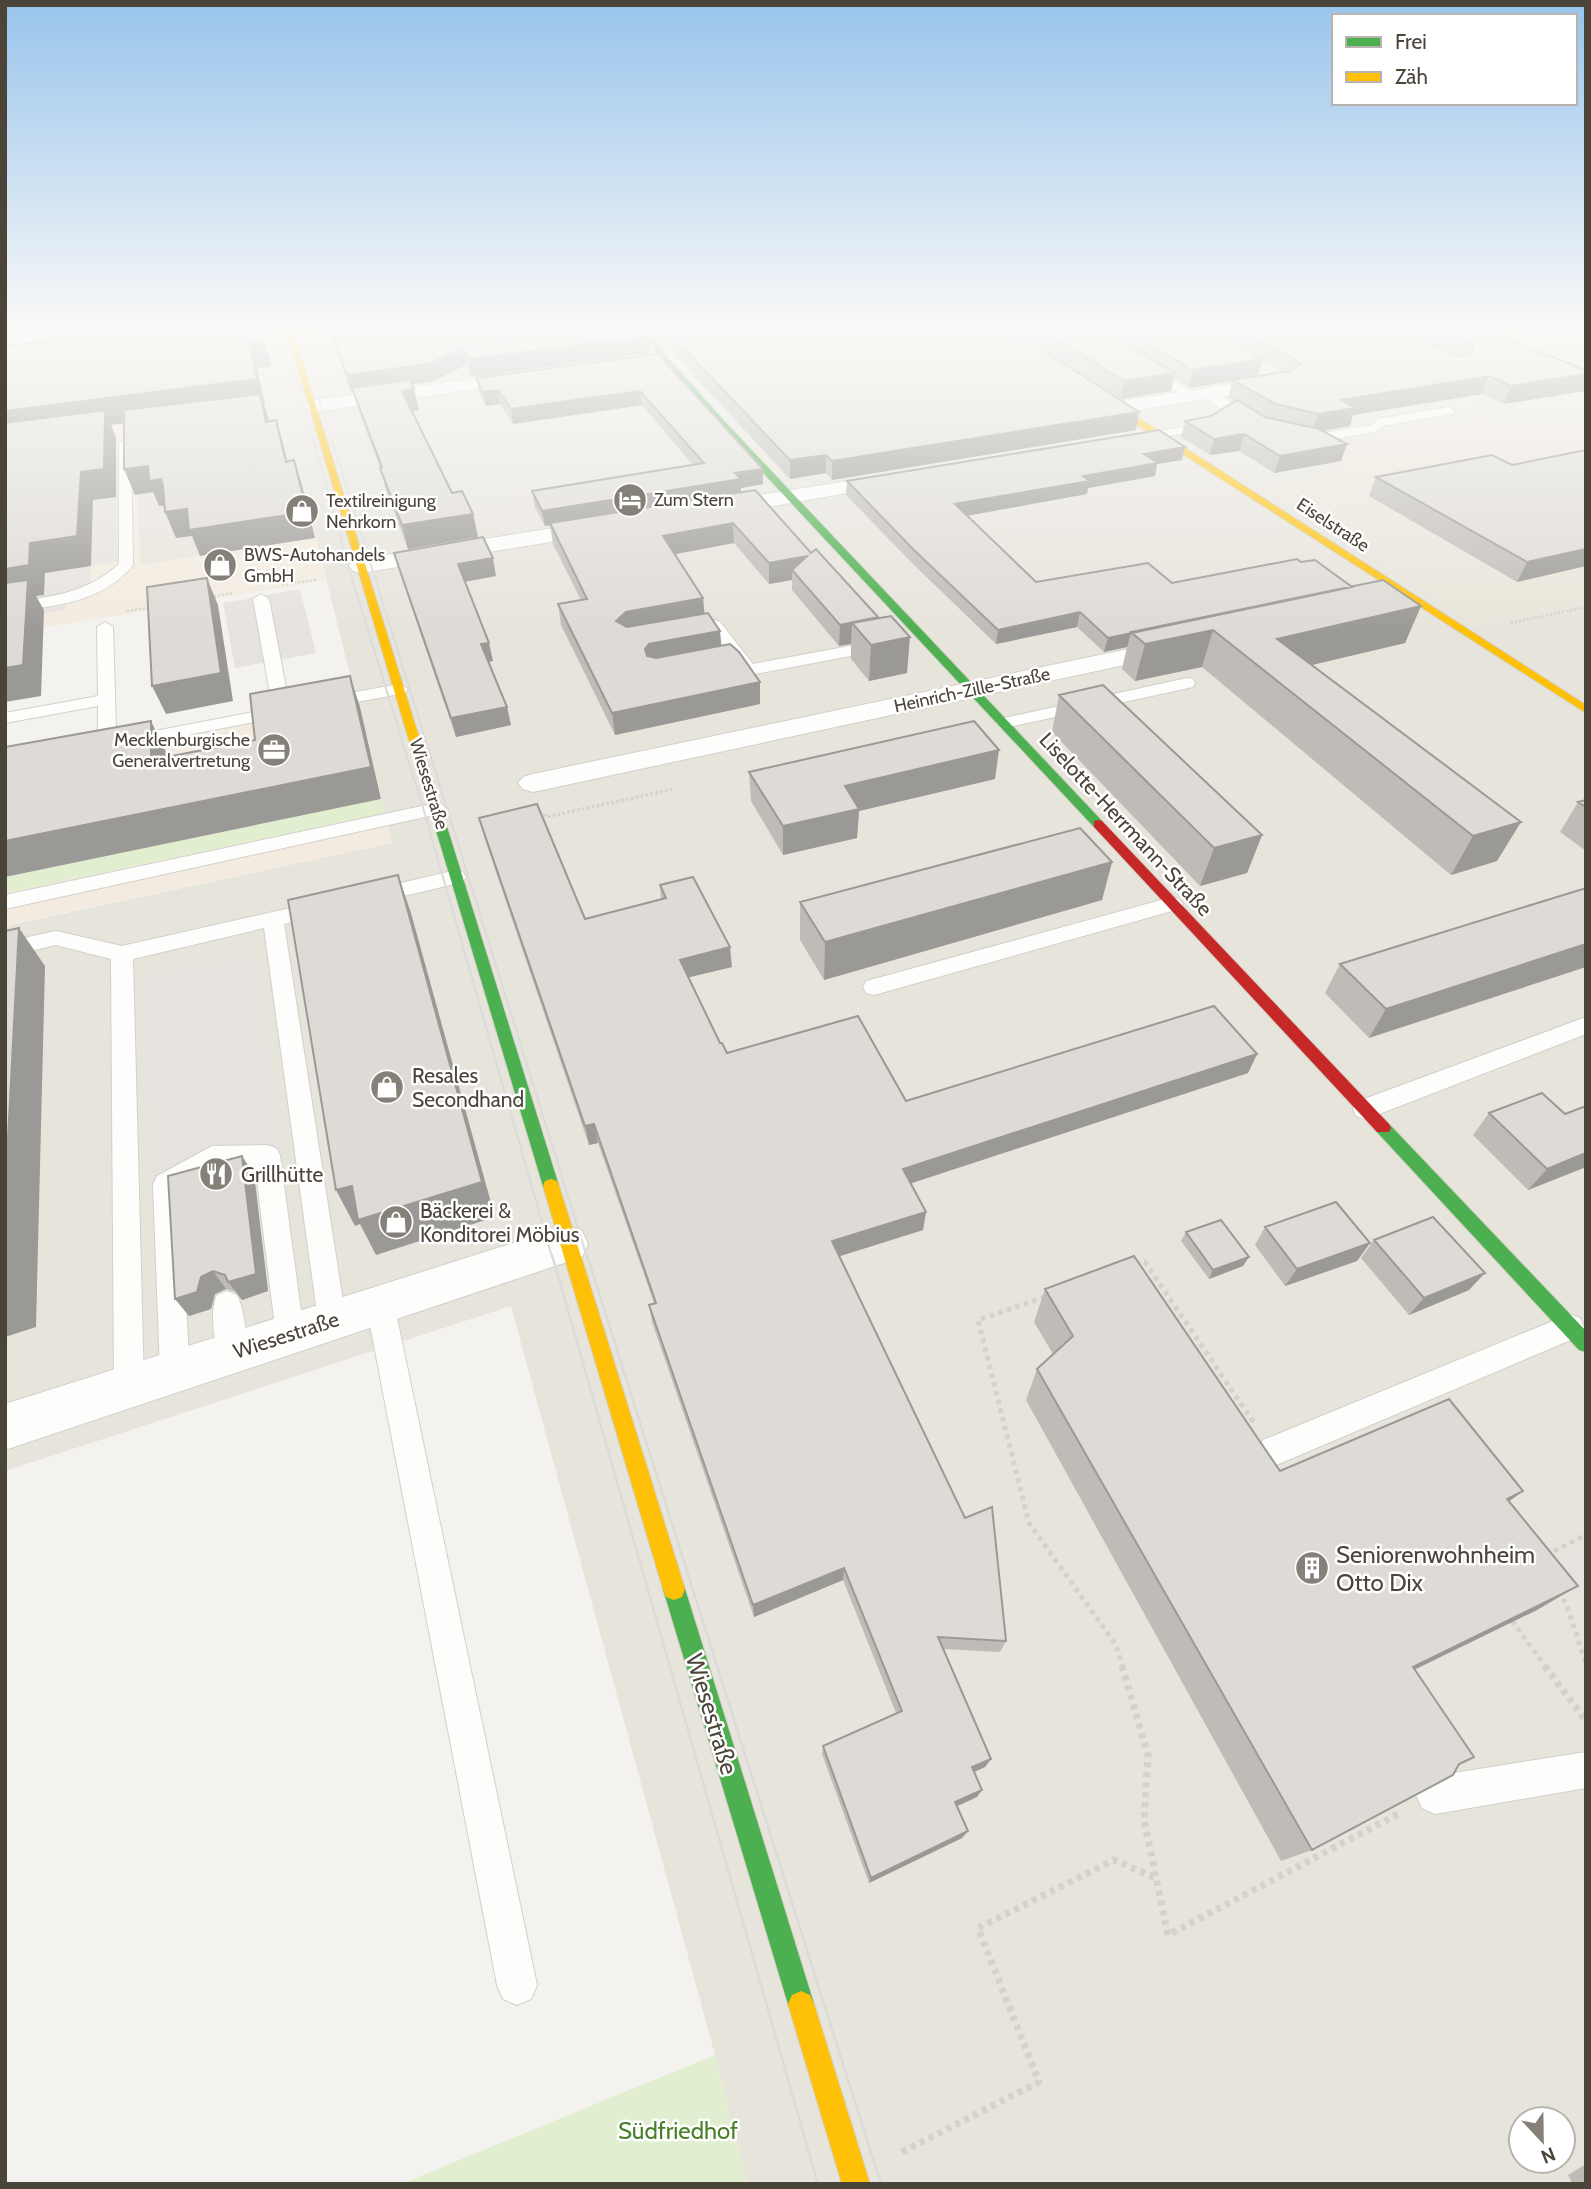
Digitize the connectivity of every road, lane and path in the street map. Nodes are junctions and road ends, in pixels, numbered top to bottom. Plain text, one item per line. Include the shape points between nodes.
1 (320, 428) edge
2 (724, 428) edge
3 (1147, 428) edge
4 (1194, 428) edge
5 (1374, 428) edge
6 (125, 429) edge
7 (1289, 433) edge
8 (1158, 435) junction
9 (1131, 440) edge
10 (914, 476) edge
11 (791, 497) junction
12 (696, 512) edge
13 (628, 523) edge
14 (361, 566) junction
15 (316, 580) dead end
16 (275, 586) dead end
17 (235, 593) dead end
18 (208, 597) edge
19 (1411, 598) junction
20 (261, 599) dead end
21 (154, 606) edge
22 (1370, 607) edge
23 (1586, 607) edge
24 (5, 608) edge
25 (127, 611) dead end
26 (105, 627) dead end
27 (678, 632) edge
28 (1465, 633) junction
29 (924, 637) junction
30 (1206, 641) edge
31 (1187, 682) dead end
32 (399, 689) junction
33 (973, 690) junction
34 (107, 699) junction
35 (1586, 710) edge
36 (5, 718) edge
37 (1004, 723) junction
38 (99, 747) edge
39 (533, 783) dead end
40 (436, 809) junction
41 (547, 817) dead end
42 (534, 820) edge
43 (456, 877) junction
44 (5, 902) edge
45 (1172, 904) junction
46 (273, 919) junction
47 (5, 950) edge
48 (122, 954) junction
49 (874, 987) dead end
50 (1586, 1025) edge
51 (1365, 1109) junction
52 (567, 1244) junction
53 (1132, 1266) edge
54 (1055, 1293) edge
55 (227, 1304) edge
56 (380, 1304) junction
57 (332, 1320) junction
58 (290, 1334) junction
59 (1578, 1336) edge
60 (232, 1353) junction
61 (175, 1371) junction
62 (129, 1386) junction
63 (5, 1427) edge
64 (1274, 1451) joint
65 (1586, 1535) edge
66 (1543, 1556) edge
67 (1549, 1582) edge
68 (1512, 1621) edge
69 (1586, 1664) edge
70 (1586, 1721) edge
71 (1586, 1770) edge
72 (1435, 1795) joint
73 (1157, 1878) junction
74 (517, 1985) dead end
75 (855, 2180) edge

1 - 14 street, Wiesestraße
2 - 11 street, Liselotte-Herrmann-Straße
3 - 8 street, Eiselstraße
4 - 8 lane
5 - 7 lane via 1312,439
6 - 24 lane via 126,565 90,595
8 - 9 street
8 - 19 street, Eiselstraße
10 - 11 street
11 - 12 street
11 - 29 street, Liselotte-Herrmann-Straße
13 - 14 street
14 - 32 street, Wiesestraße
15 - 16 path
17 - 18 path
19 - 22 street
19 - 28 street, Eiselstraße
20 - 34 lane via 280,703 107,735
21 - 25 path
23 - 28 path
26 - 34 lane
27 - 29 lane via 714,625 730,658 746,668 761,669
28 - 35 street, Eiselstraße
29 - 33 street, Liselotte-Herrmann-Straße
30 - 33 street, Heinrich-Zille-Straße
31 - 37 lane
32 - 38 lane
32 - 40 street, Wiesestraße
33 - 37 street, Liselotte-Herrmann-Straße
33 - 39 street, Heinrich-Zille-Straße
34 - 36 lane
37 - 45 street, Liselotte-Herrmann-Straße
40 - 43 street, Wiesestraße
40 - 44 lane
41 - 42 path
43 - 46 lane
43 - 52 street, Wiesestraße
45 - 49 lane
45 - 51 street, Liselotte-Herrmann-Straße
46 - 48 lane
46 - 57 lane
47 - 48 lane via 56,938
48 - 62 lane
50 - 51 lane
51 - 59 street, Liselotte-Herrmann-Straße
52 - 56 street, Wiesestraße
52 - 75 street, Wiesestraße
53 - 64 path via 1145,1262
54 - 73 path via 978,1320 1028,1523 1116,1645 1148,1755 1144,1821
55 - 60 lane
56 - 57 street, Wiesestraße
56 - 74 lane
57 - 58 street, Wiesestraße
58 - 60 street, Wiesestraße
58 - 61 lane via 267,1155 212,1156 166,1184
59 - 64 lane
60 - 61 street, Wiesestraße
61 - 62 street, Wiesestraße
62 - 63 street, Wiesestraße
65 - 66 path
67 - 69 path via 1566,1603
68 - 70 path
71 - 72 lane
72 - 73 path via 1168,1936
73 - 75 path via 1114,1860 978,1928 1039,2082

